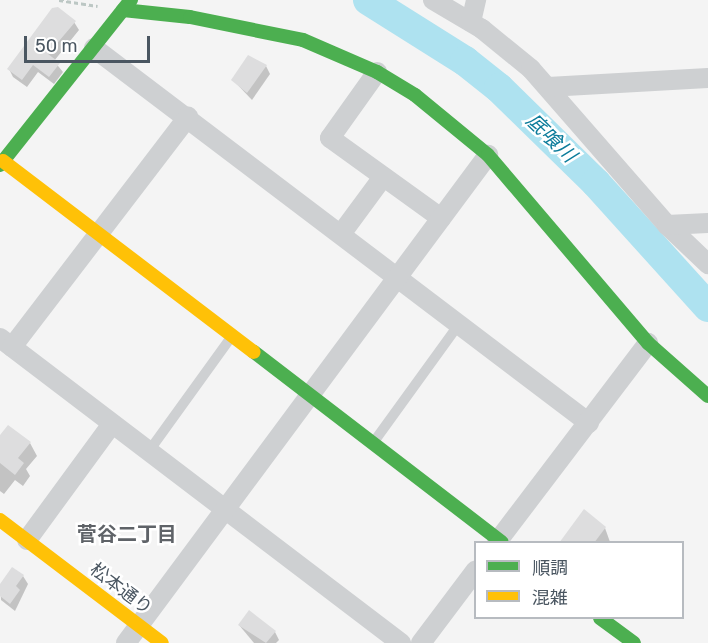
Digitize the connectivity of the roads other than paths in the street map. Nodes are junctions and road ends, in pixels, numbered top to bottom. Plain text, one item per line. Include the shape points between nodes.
1 (433, 0) edge
2 (476, 0) edge
3 (127, 5) edge
4 (471, 22) junction
5 (94, 48) junction
6 (377, 72) junction
7 (708, 78) edge
8 (548, 87) junction
9 (188, 117) junction
10 (488, 155) junction
11 (2, 163) edge
12 (383, 177) junction
13 (441, 218) junction
14 (708, 223) edge
15 (668, 225) junction
16 (99, 234) junction
17 (341, 234) junction
18 (708, 264) edge
19 (398, 277) junction
20 (459, 324) junction
21 (232, 336) junction
22 (6, 343) edge
23 (648, 343) junction
24 (309, 395) junction
25 (708, 396) edge
26 (590, 423) junction
27 (112, 424) junction
28 (373, 444) junction
29 (149, 451) junction
30 (225, 510) junction
31 (0, 520) edge
32 (27, 540) junction
33 (498, 541) edge
34 (500, 541) edge
35 (474, 573) edge
36 (601, 619) edge
37 (139, 626) junction
38 (126, 643) edge
39 (162, 643) edge
40 (401, 643) edge
41 (421, 643) edge
42 (634, 643) edge

1 - 4 street
2 - 4 street
3 - 5 street
3 - 6 street via 303,40
4 - 8 street
5 - 9 street
5 - 11 street
6 - 10 street via 447,118
6 - 12 street via 330,138
7 - 8 street
8 - 15 street
9 - 16 street
9 - 17 street
10 - 13 street
10 - 23 street
11 - 16 street
12 - 13 street
12 - 17 street
13 - 19 street
14 - 15 street
15 - 18 street
16 - 21 street
16 - 22 street
17 - 19 street
19 - 20 street
19 - 24 street
20 - 26 street
20 - 28 lane
21 - 24 street
21 - 29 lane
22 - 27 street
23 - 25 street
23 - 26 street
24 - 28 street
24 - 30 street
26 - 34 street
27 - 29 street
27 - 32 street
28 - 33 street
29 - 30 street
30 - 37 street
30 - 40 street
31 - 32 street, 松本通り
32 - 37 street, 松本通り
35 - 41 street
36 - 42 street
37 - 38 street
37 - 39 street, 松本通り

